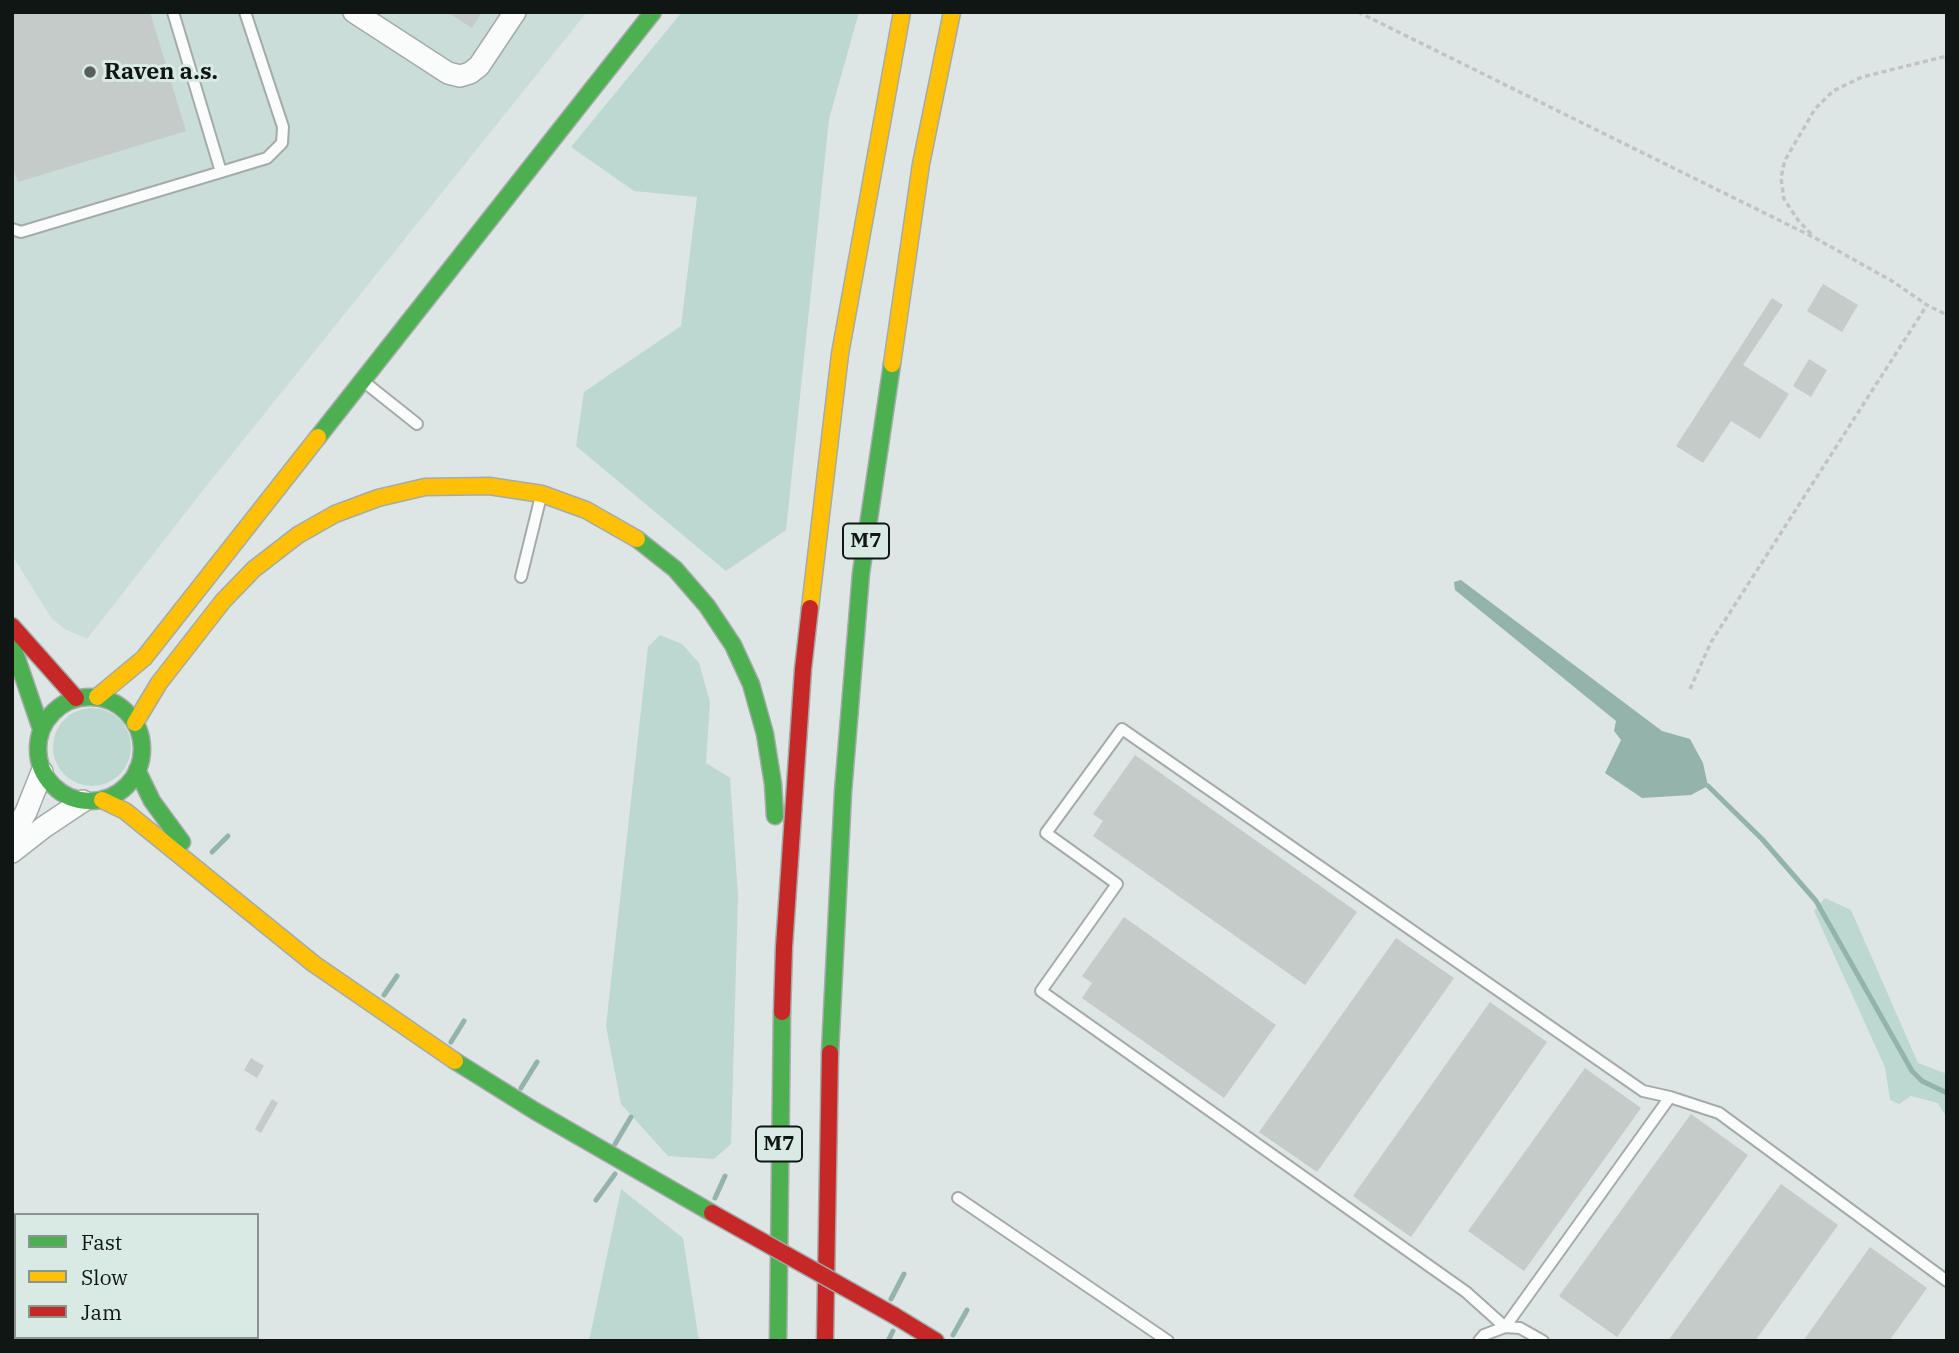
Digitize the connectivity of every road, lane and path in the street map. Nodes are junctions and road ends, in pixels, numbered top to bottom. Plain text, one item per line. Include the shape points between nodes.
1 (173, 12) edge
2 (246, 12) edge
3 (354, 12) edge
4 (515, 12) edge
5 (653, 12) edge
6 (902, 12) edge
7 (952, 12) edge
8 (1358, 12) edge
9 (1947, 56) edge
10 (221, 172) junction
11 (12, 229) edge
12 (1815, 238) junction
13 (1927, 305) junction
14 (1947, 314) edge
15 (363, 382) junction
16 (417, 424) dead end
17 (542, 494) junction
18 (521, 577) dead end
19 (12, 626) edge
20 (12, 644) edge
21 (1690, 689) dead end
22 (97, 697) junction
23 (76, 698) junction
24 (135, 723) junction
25 (41, 729) junction
26 (138, 770) junction
27 (42, 772) junction
28 (93, 800) junction
29 (12, 835) edge
30 (12, 852) edge
31 (227, 895) junction
32 (784, 947) junction
33 (1670, 1097) junction
34 (958, 1198) dead end
35 (1947, 1281) edge
36 (1505, 1327) junction
37 (778, 1341) edge
38 (825, 1341) edge
39 (936, 1341) edge
40 (1168, 1341) edge
41 (1479, 1341) edge
42 (1544, 1341) edge

1 - 10 lane
2 - 10 lane via 283,127 282,143 267,158
3 - 4 street via 448,73 460,75 479,66
5 - 15 main road
6 - 32 main road, M7 via 840,354 803,669
7 - 38 main road, M7 via 917,191 861,573 843,792 830,1048
8 - 12 path
9 - 12 path via 1862,77 1833,91 1815,109 1785,160 1781,178 1784,199
10 - 11 lane via 21,232
12 - 13 path
13 - 14 path
13 - 21 path via 1711,642
15 - 16 lane
15 - 22 main road via 144,658
17 - 18 lane
17 - 24 main road via 489,486 425,487 335,514 254,569 223,601 159,682
17 - 32 main road via 586,510 628,533 666,562 707,606 733,645 751,684 767,746
19 - 23 main road
20 - 25 main road
22 - 23 main road
22 - 24 main road via 119,706
23 - 25 main road via 52,712
24 - 26 main road via 142,745
25 - 27 main road via 37,748
26 - 28 main road via 123,789
26 - 31 main road via 163,817
27 - 28 main road via 62,794
27 - 29 street
28 - 30 street via 44,827
28 - 31 main road via 125,811
31 - 39 main road, bridge via 423,1041 535,1111
32 - 37 main road, M7
33 - 35 lane via 1719,1113
33 - 36 lane
33 - 36 lane via 1643,1091 1122,729 1046,833 1117,884 1041,991 1455,1284
34 - 40 lane
36 - 41 lane
36 - 42 lane via 1520,1328

